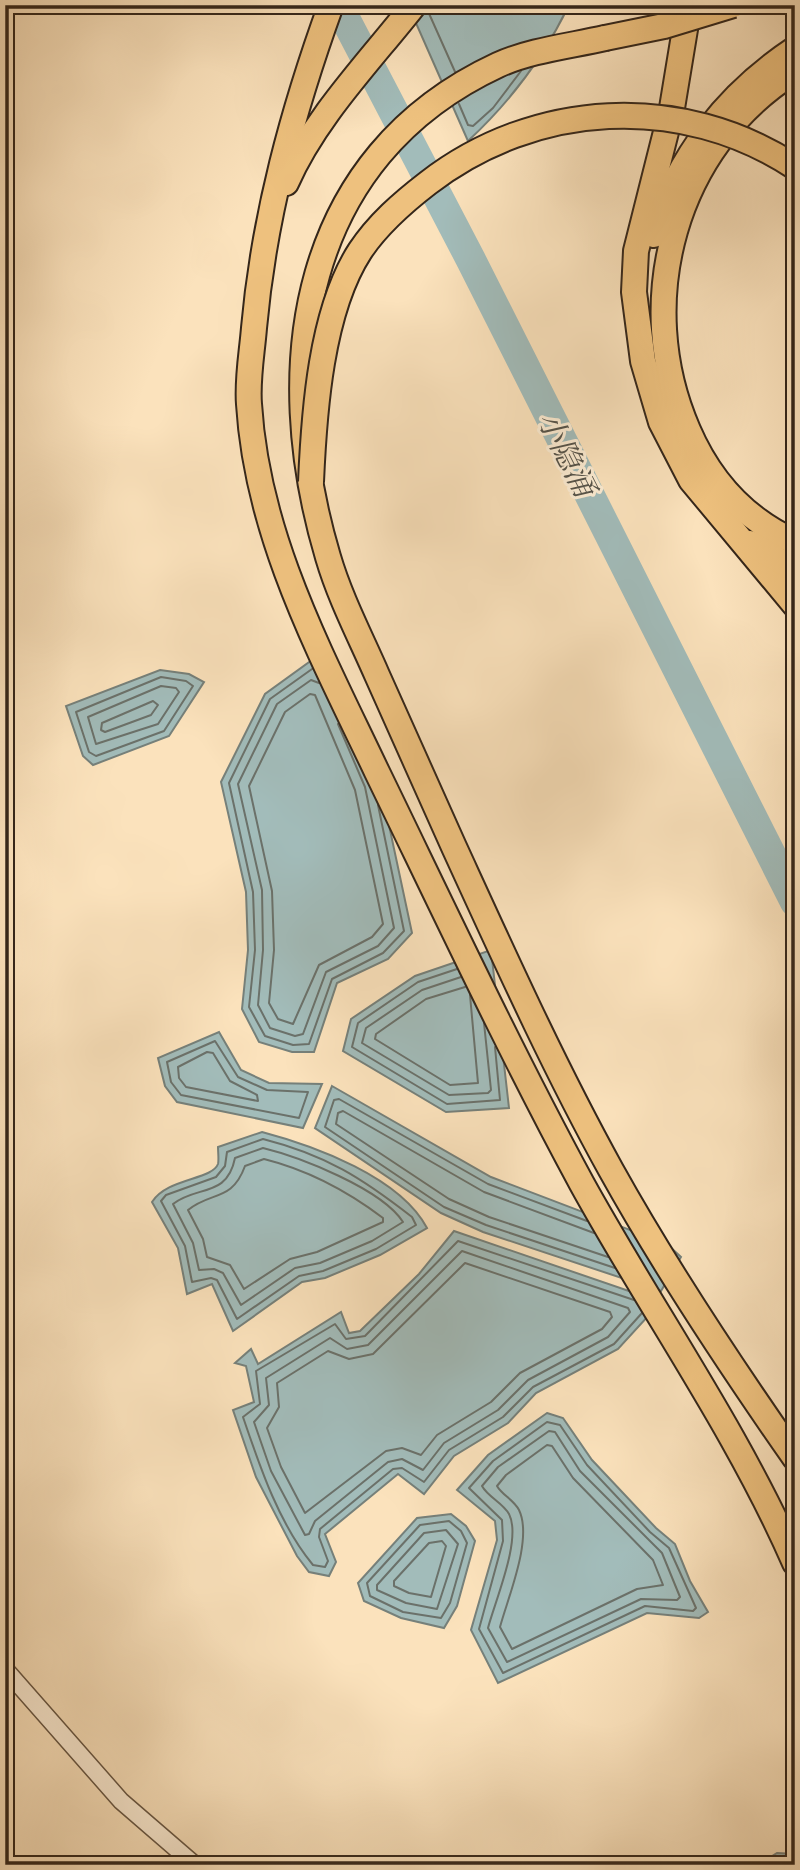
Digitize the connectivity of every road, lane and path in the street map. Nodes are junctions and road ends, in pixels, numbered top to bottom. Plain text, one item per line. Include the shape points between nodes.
1 (331, 5) edge
2 (414, 5) edge
3 (689, 5) edge
4 (733, 5) edge
5 (795, 49) edge
6 (795, 71) edge
7 (749, 95) junction
8 (795, 167) edge
9 (264, 248) junction
10 (640, 335) junction
11 (311, 482) junction
12 (722, 521) junction
13 (795, 542) edge
14 (795, 570) edge
15 (795, 605) edge
16 (795, 1458) edge
17 (795, 1563) edge
18 (5, 1670) edge
19 (195, 1865) edge

1 - 9 highway via 294,114
2 - 9 highway via 302,153 279,201
3 - 10 highway via 672,108 636,251 634,292
4 - 11 highway, bridge via 664,26 502,63 436,102 382,148 346,201 314,283 302,387
5 - 7 highway
6 - 7 highway
7 - 10 highway via 692,149 660,214 645,273
7 - 13 highway via 677,218 663,283 665,348 681,413 709,471 748,515
8 - 11 highway, bridge via 750,144 690,123 599,115 538,126 473,153 443,172 378,227 359,252 342,290 318,383
9 - 17 highway via 248,399 262,499 288,580 468,961 549,1120 756,1483
10 - 12 highway via 649,386 675,454
11 - 16 highway via 329,561 345,602 545,1041 648,1233
12 - 14 highway
12 - 15 highway
18 - 19 street via 121,1801

